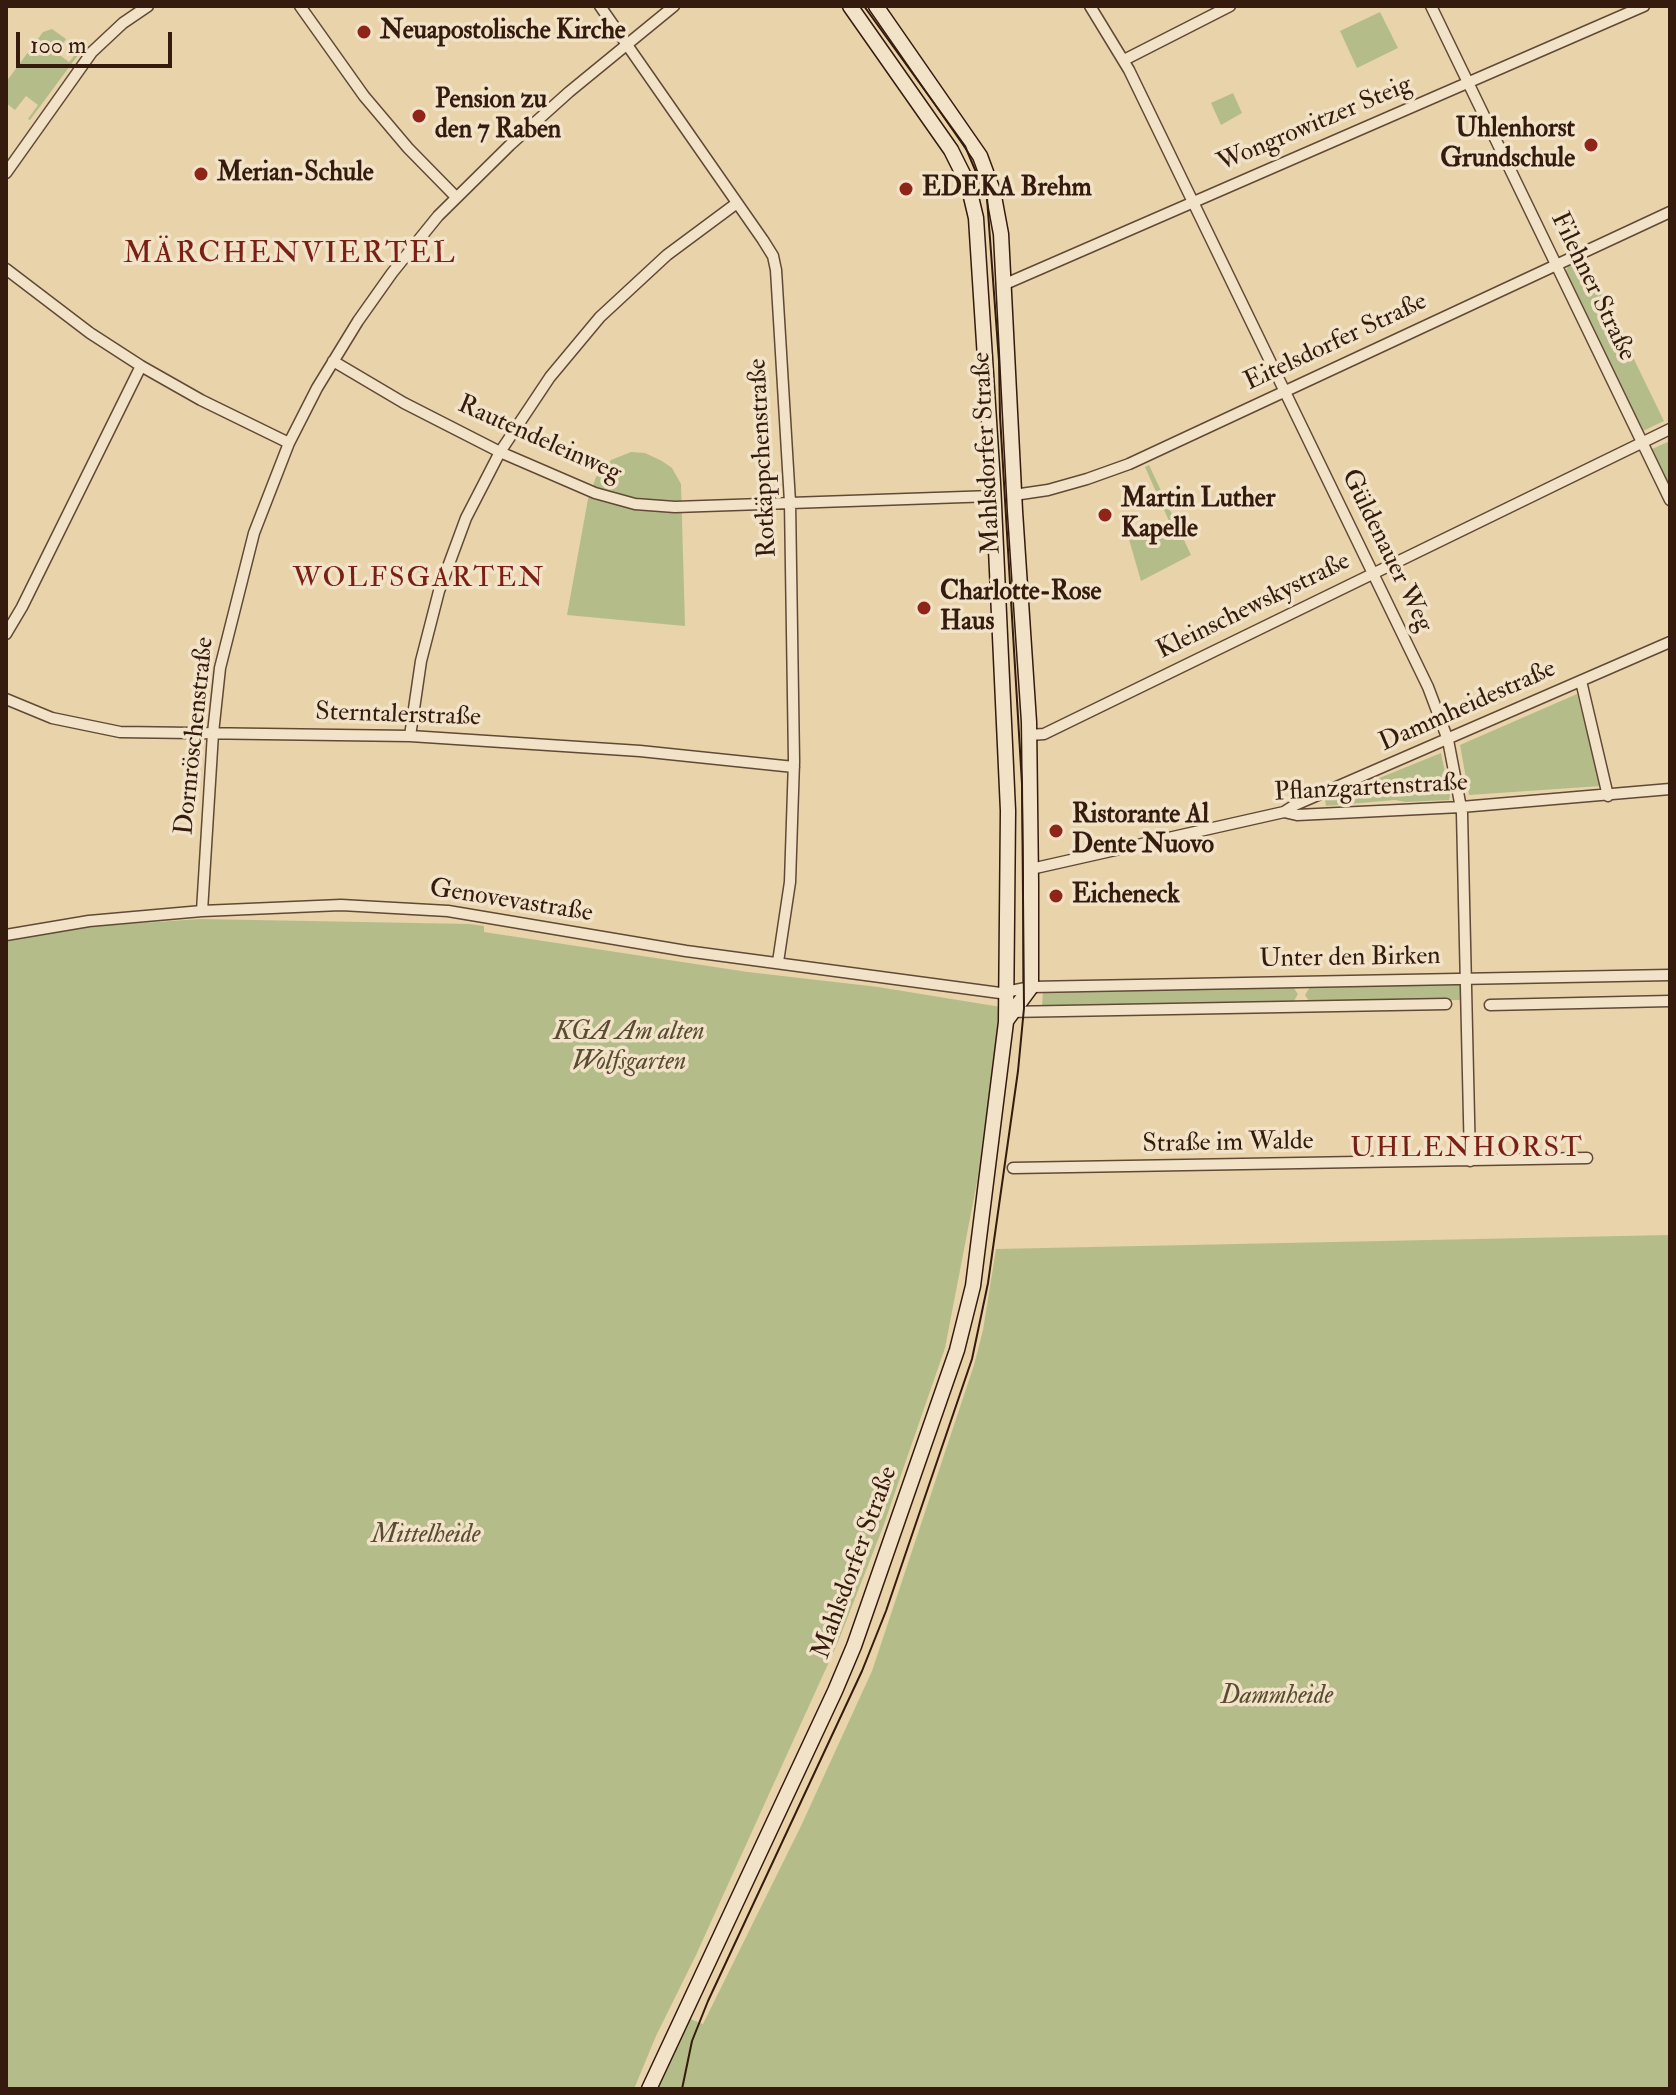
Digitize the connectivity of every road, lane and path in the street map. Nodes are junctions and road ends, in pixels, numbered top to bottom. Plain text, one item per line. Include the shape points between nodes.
1 (148, 6) edge
2 (300, 6) edge
3 (600, 6) edge
4 (674, 6) edge
5 (850, 6) edge
6 (876, 6) edge
7 (1090, 6) edge
8 (1230, 6) edge
9 (1431, 6) edge
10 (1644, 6) edge
11 (626, 44) junction
12 (1124, 60) junction
13 (1469, 83) junction
14 (6, 173) edge
15 (456, 197) junction
16 (1193, 201) junction
17 (737, 203) junction
18 (1670, 212) edge
19 (1557, 265) junction
20 (6, 269) edge
21 (1003, 285) junction
22 (981, 286) junction
23 (333, 361) junction
24 (141, 366) junction
25 (1285, 392) junction
26 (1670, 429) edge
27 (1642, 442) junction
28 (289, 443) junction
29 (500, 452) junction
30 (1014, 495) junction
31 (993, 496) junction
32 (1670, 500) edge
33 (790, 502) junction
34 (1373, 574) junction
35 (6, 634) edge
36 (1670, 642) edge
37 (1581, 681) junction
38 (6, 699) edge
39 (213, 733) junction
40 (1029, 735) junction
41 (410, 736) junction
42 (1448, 740) junction
43 (794, 767) junction
44 (1670, 789) edge
45 (1608, 796) junction
46 (1461, 807) junction
47 (1284, 812) junction
48 (1031, 869) junction
49 (202, 911) junction
50 (6, 935) edge
51 (778, 962) junction
52 (1670, 975) edge
53 (1467, 979) junction
54 (1031, 987) junction
55 (1008, 992) junction
56 (1670, 1001) edge
57 (1446, 1004) dead end
58 (1490, 1005) dead end
59 (1008, 1016) junction
60 (1587, 1158) dead end
61 (1470, 1161) junction
62 (1013, 1168) dead end
63 (649, 2089) edge

1 - 14 street via 92,52
2 - 15 street via 364,96
3 - 11 street, Rotkäppchenstraße
4 - 11 street, Dornröschenstraße
5 - 22 main road, Mahlsdorfer Straße via 962,168 976,218
6 - 21 main road, Mahlsdorfer Straße via 980,156 998,211
7 - 12 street, Güldenauer Weg
8 - 12 street
9 - 13 street, Filehner Straße
10 - 13 street, Wongrowitzer Steig
11 - 15 street, Dornröschenstraße
11 - 17 street, Rotkäppchenstraße
12 - 16 street, Güldenauer Weg
13 - 16 street, Wongrowitzer Steig
13 - 19 street, Filehner Straße
15 - 23 street, Dornröschenstraße via 392,273
16 - 21 street, Wongrowitzer Steig
16 - 25 street, Güldenauer Weg
17 - 29 street via 667,255 600,317 557,368
17 - 33 street, Rotkäppchenstraße via 768,248 776,270
18 - 19 street, Eitelsdorfer Straße
19 - 25 street, Eitelsdorfer Straße
19 - 27 street, Filehner Straße
20 - 24 street
21 - 22 main road
21 - 30 main road, Mahlsdorfer Straße
22 - 31 main road, Mahlsdorfer Straße
23 - 28 street, Dornröschenstraße
23 - 29 street, Rautendeleinweg
24 - 28 street
24 - 35 street
25 - 30 street, Eitelsdorfer Straße via 1129,464 1074,483
25 - 34 street, Güldenauer Weg
26 - 27 street, Kleinschewskystraße
27 - 32 street, Filehner Straße
27 - 34 street, Kleinschewskystraße
28 - 39 street, Dornröschenstraße via 254,533 234,604
29 - 33 street, Rautendeleinweg via 595,493 635,504
29 - 41 street via 466,518 439,591
30 - 31 main road
30 - 40 main road, Mahlsdorfer Straße
31 - 33 street, Rautendeleinweg
31 - 55 main road, Mahlsdorfer Straße via 1008,811
33 - 43 street, Rotkäppchenstraße
34 - 40 street, Kleinschewskystraße via 1044,734
34 - 42 street, Güldenauer Weg
36 - 37 street, Dammheidestraße
37 - 42 street, Dammheidestraße
37 - 45 street
38 - 39 street, Sterntalerstraße via 97,729
39 - 41 street, Sterntalerstraße
39 - 49 street, Dornröschenstraße
40 - 48 main road, Mahlsdorfer Straße
41 - 43 street, Sterntalerstraße
42 - 46 street, Güldenauer Weg
42 - 47 street, Dammheidestraße
43 - 51 street, Rotkäppchenstraße via 790,882
44 - 45 street, Pflanzgartenstraße
45 - 46 street, Pflanzgartenstraße
46 - 47 street, Pflanzgartenstraße
46 - 53 street, Güldenauer Weg
47 - 48 street, Pflanzgartenstraße
48 - 54 main road, Mahlsdorfer Straße
49 - 50 street, Genovevastraße
49 - 51 street, Genovevastraße via 341,905 448,911
51 - 55 street, Genovevastraße
52 - 53 street, Unter den Birken
53 - 54 street, Unter den Birken
53 - 61 street, Güldenauer Weg
54 - 55 street, Unter den Birken
54 - 59 main road, Mahlsdorfer Straße
55 - 59 main road, Mahlsdorfer Straße
56 - 58 street
57 - 59 street, Unter den Birken
59 - 63 main road, Mahlsdorfer Straße via 973,1286 957,1350 854,1646
60 - 61 street, Straße im Walde
61 - 62 street, Straße im Walde

